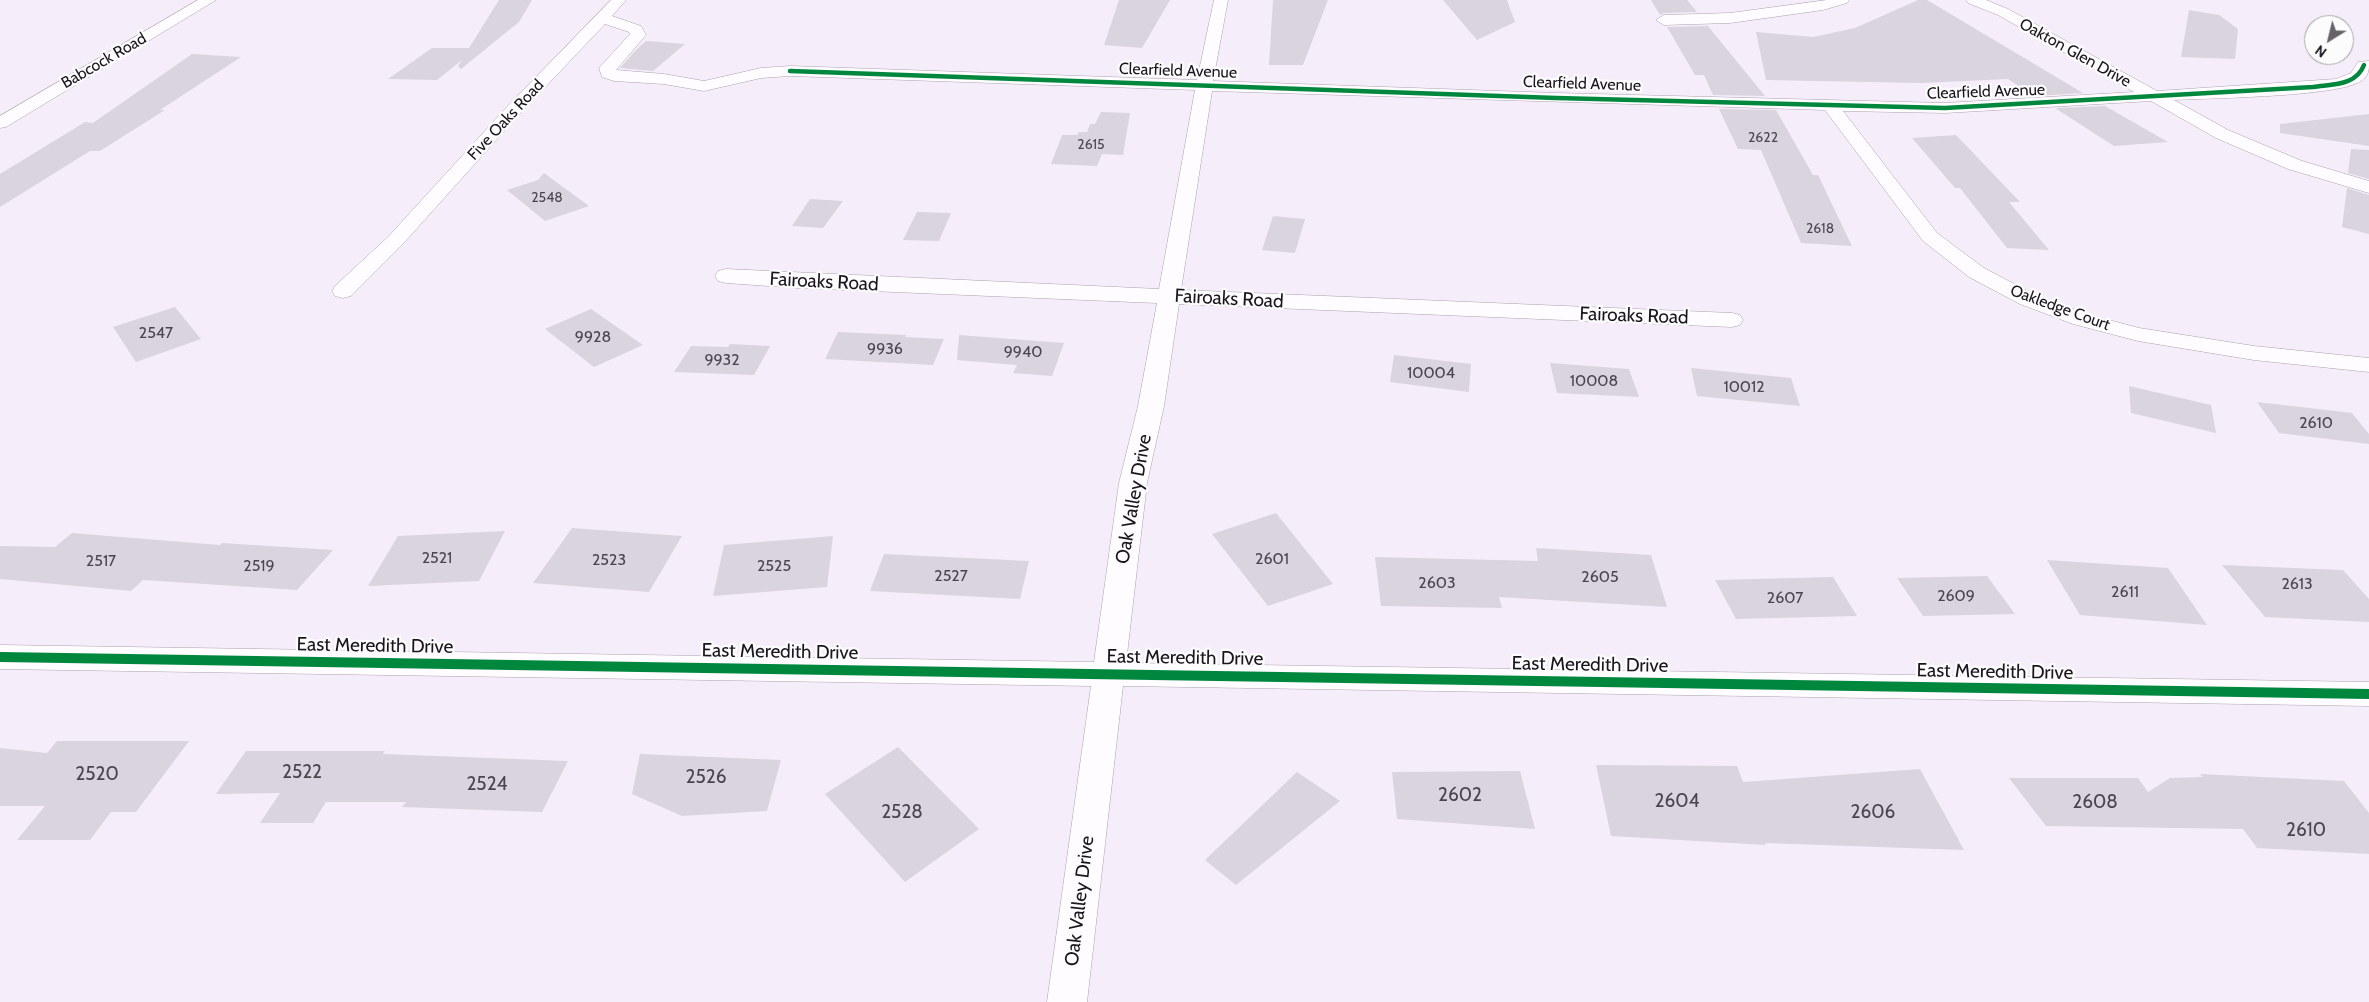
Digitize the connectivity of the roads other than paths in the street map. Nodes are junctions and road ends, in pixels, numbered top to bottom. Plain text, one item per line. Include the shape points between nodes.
1 (208, 0) edge
2 (619, 0) edge
3 (1221, 0) edge
4 (1842, 0) edge
5 (1973, 0) edge
6 (602, 18) junction
7 (1664, 20) dead end
8 (2364, 65) dead end
9 (1204, 85) junction
10 (2155, 97) junction
11 (1830, 105) junction
12 (0, 123) edge
13 (2369, 187) edge
14 (726, 276) dead end
15 (343, 292) dead end
16 (1168, 296) junction
17 (1732, 320) dead end
18 (2369, 365) edge
19 (0, 657) edge
20 (1108, 674) junction
21 (2369, 694) edge
22 (1067, 1002) edge

1 - 12 street, Babcock Road
2 - 6 street, Five Oaks Road
3 - 9 street, Oak Valley Drive
4 - 7 street via 1823,6 1722,19
5 - 10 street, Oakton Glen Drive via 2002,12
6 - 9 street, Clearfield Avenue via 636,29 638,35 607,68 608,73 614,76 664,79 704,86 761,73 790,71
6 - 15 street, Five Oaks Road via 395,241
8 - 10 street, Clearfield Avenue via 2363,72 2356,79 2344,82
9 - 11 street, Clearfield Avenue
9 - 16 street, Oak Valley Drive
10 - 11 street, Clearfield Avenue via 1955,108
10 - 13 street, Oakton Glen Drive via 2256,150
11 - 18 street, Oakledge Court via 1930,237 1950,255 2010,291 2082,319 2138,335 2185,344
14 - 16 street, Fairoaks Road
16 - 17 street, Fairoaks Road
16 - 20 street, Oak Valley Drive via 1151,406 1133,484
19 - 20 street, East Meredith Drive
20 - 21 street, East Meredith Drive
20 - 22 street, Oak Valley Drive

